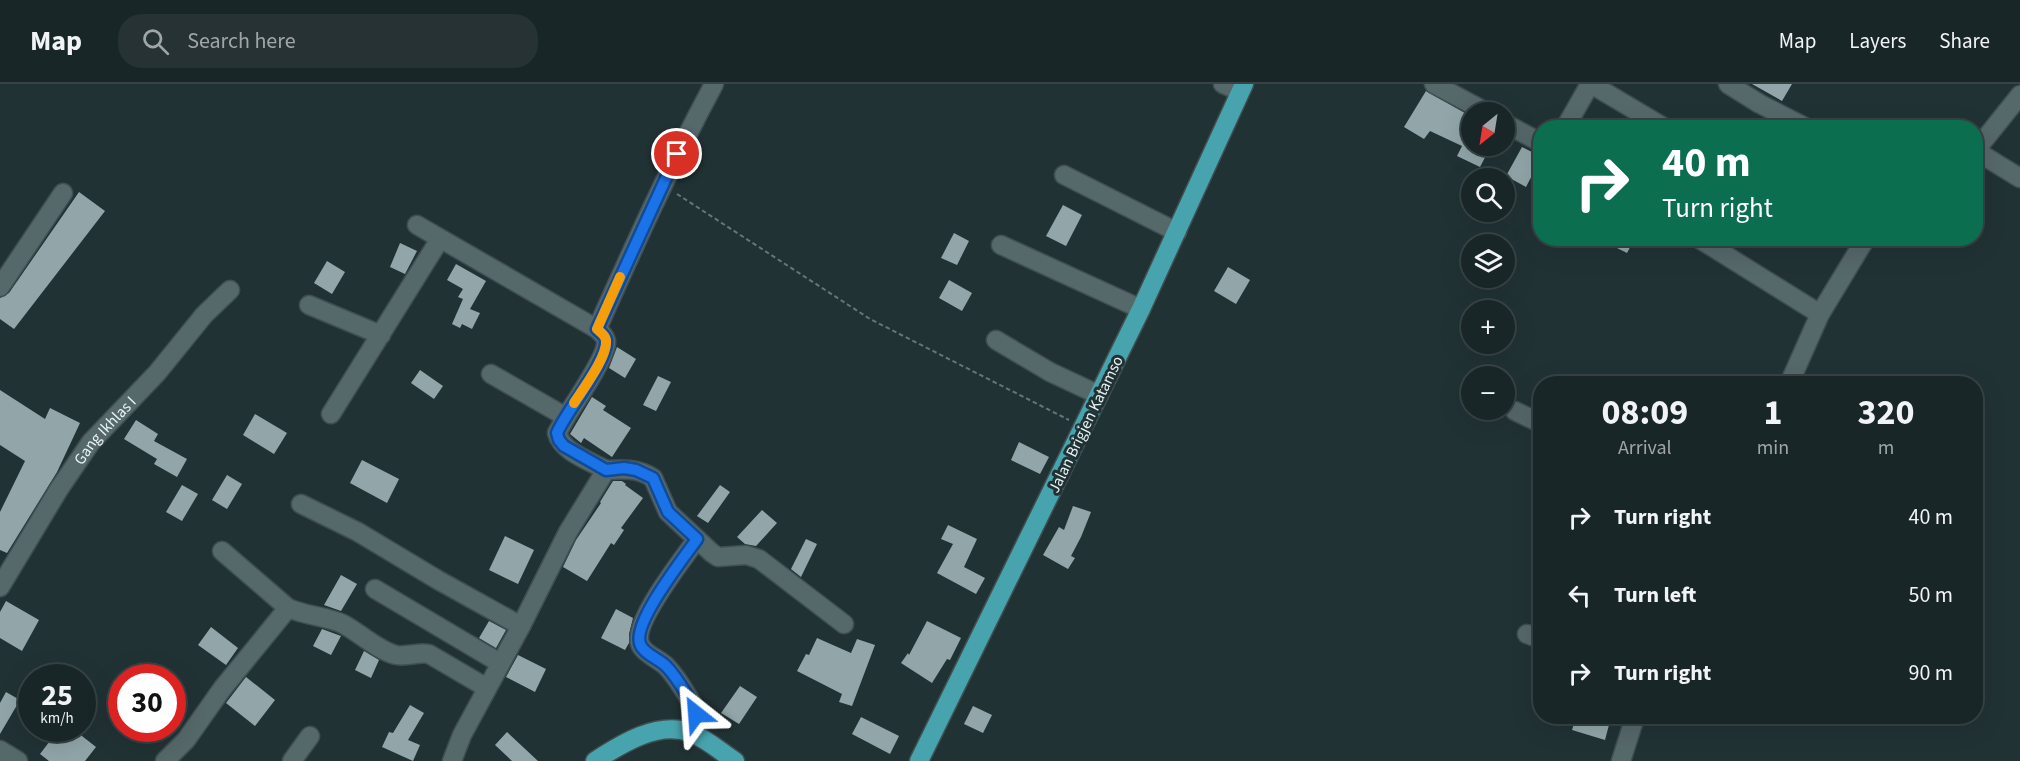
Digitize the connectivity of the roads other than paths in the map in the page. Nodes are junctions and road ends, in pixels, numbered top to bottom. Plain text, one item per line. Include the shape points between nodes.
1 (714, 84) edge
2 (1434, 84) edge
3 (1590, 84) edge
4 (1728, 84) edge
5 (1236, 86) edge
6 (2020, 95) edge
7 (1467, 102) edge
8 (1570, 120) edge
9 (1651, 120) edge
10 (1791, 120) edge
11 (1515, 129) edge
12 (1533, 138) edge
13 (1983, 142) edge
14 (1983, 155) edge
15 (1064, 176) dead end
16 (2020, 178) edge
17 (63, 193) dead end
18 (417, 225) dead end
19 (1177, 232) junction
20 (440, 239) junction
21 (1001, 245) dead end
22 (1711, 246) edge
23 (1860, 246) edge
24 (0, 287) edge
25 (230, 290) dead end
26 (309, 305) dead end
27 (1141, 309) junction
28 (1820, 314) junction
29 (597, 329) junction
30 (381, 336) junction
31 (996, 340) dead end
32 (491, 374) dead end
33 (1793, 376) edge
34 (1099, 395) junction
35 (1515, 411) dead end
36 (331, 414) dead end
37 (566, 417) junction
38 (1533, 420) edge
39 (606, 470) junction
40 (301, 504) dead end
41 (697, 539) junction
42 (222, 551) dead end
43 (0, 587) edge
44 (375, 589) dead end
45 (288, 608) junction
46 (844, 624) dead end
47 (520, 626) junction
48 (500, 663) junction
49 (487, 688) junction
50 (1633, 724) edge
51 (692, 733) junction
52 (310, 736) dead end
53 (0, 750) edge
54 (18, 761) edge
55 (165, 761) edge
56 (292, 761) edge
57 (452, 761) edge
58 (595, 761) edge
59 (735, 761) edge
60 (920, 761) edge
61 (1621, 761) edge

1 - 29 street via 662,184
2 - 7 street
3 - 8 street
3 - 9 street
4 - 10 street
5 - 19 main road, Jalan Brigjen Katamso
6 - 13 street
11 - 12 street
14 - 16 street
15 - 19 street
17 - 24 street
18 - 20 street
19 - 27 main road, Jalan Brigjen Katamso
20 - 29 street
20 - 30 street
21 - 27 street
22 - 28 street
23 - 28 street
25 - 43 street, Gang Ikhlas I via 91,442
26 - 30 street
27 - 34 main road, Jalan Brigjen Katamso
28 - 33 street
29 - 37 street via 604,336 606,348
30 - 36 street
31 - 34 street
32 - 37 street
34 - 60 main road, Jalan Brigjen Katamso
35 - 38 street
37 - 39 street via 557,433 559,440
39 - 41 street via 636,470 653,478 668,512
39 - 47 street via 568,532
40 - 47 street via 358,532
41 - 46 street via 718,558 746,555 759,559
41 - 51 street via 647,612 639,639 642,647 676,678 695,708
42 - 45 street
44 - 48 street
45 - 49 street via 340,623 396,655 429,654
45 - 55 street via 222,689 192,733
47 - 48 street
48 - 49 street
49 - 57 street
50 - 61 street
51 - 58 main road via 666,730 645,734
51 - 59 main road
52 - 56 street
53 - 54 street

